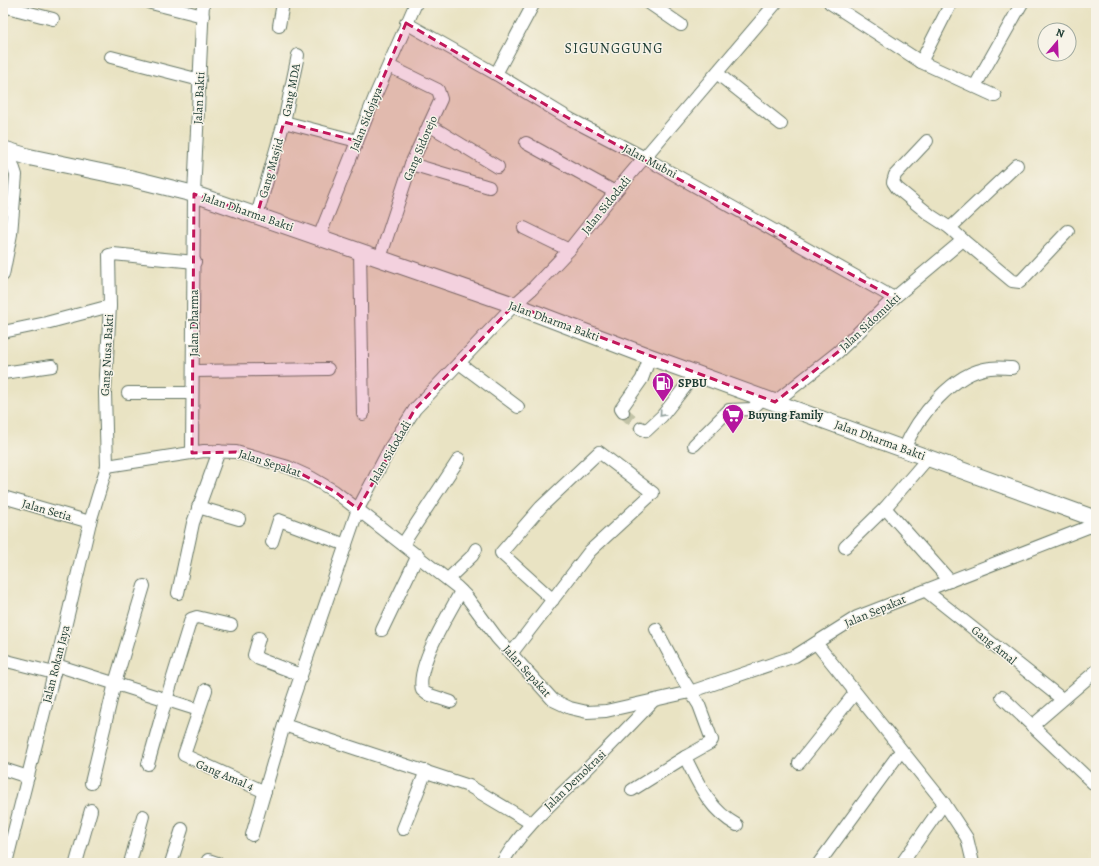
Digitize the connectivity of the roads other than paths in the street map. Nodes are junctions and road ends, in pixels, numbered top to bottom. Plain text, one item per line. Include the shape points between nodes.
1 (151, 3) edge
2 (203, 3) edge
3 (283, 3) edge
4 (416, 3) edge
5 (534, 3) edge
6 (649, 3) edge
7 (776, 3) edge
8 (830, 3) edge
9 (951, 3) edge
10 (1022, 3) edge
11 (3, 6) edge
12 (203, 16) junction
13 (54, 19) dead end
14 (406, 23) junction
15 (681, 25) dead end
16 (279, 26) dead end
17 (298, 55) dead end
18 (111, 57) dead end
19 (921, 62) junction
20 (389, 66) junction
21 (496, 74) junction
22 (718, 74) junction
23 (200, 80) junction
24 (975, 86) junction
25 (995, 96) dead end
26 (284, 122) junction
27 (781, 124) dead end
28 (429, 125) junction
29 (357, 141) junction
30 (926, 141) dead end
31 (526, 143) dead end
32 (5, 150) edge
33 (645, 158) junction
34 (411, 164) junction
35 (1017, 165) dead end
36 (498, 167) dead end
37 (489, 187) dead end
38 (615, 192) junction
39 (194, 194) junction
40 (257, 215) junction
41 (524, 228) dead end
42 (950, 228) junction
43 (1068, 231) dead end
44 (319, 237) junction
45 (963, 240) junction
46 (569, 250) junction
47 (360, 251) junction
48 (380, 258) junction
49 (195, 262) junction
50 (4, 268) edge
51 (894, 298) junction
52 (514, 305) junction
53 (110, 306) junction
54 (3, 332) edge
55 (650, 357) junction
56 (459, 363) junction
57 (52, 366) dead end
58 (1012, 368) dead end
59 (328, 369) dead end
60 (194, 371) junction
61 (3, 373) edge
62 (696, 373) junction
63 (128, 393) dead end
64 (192, 393) junction
65 (769, 400) junction
66 (518, 407) dead end
67 (623, 412) dead end
68 (363, 414) dead end
69 (641, 428) dead end
70 (694, 445) dead end
71 (904, 450) junction
72 (219, 451) junction
73 (192, 453) junction
74 (928, 458) junction
75 (459, 459) dead end
76 (107, 466) junction
77 (3, 497) edge
78 (198, 507) junction
79 (885, 508) junction
80 (358, 509) junction
81 (1096, 519) edge
82 (239, 520) dead end
83 (90, 522) junction
84 (1096, 524) edge
85 (272, 542) dead end
86 (404, 544) junction
87 (346, 545) junction
88 (845, 547) dead end
89 (476, 549) dead end
90 (418, 556) junction
91 (448, 579) junction
92 (950, 581) junction
93 (144, 586) dead end
94 (461, 591) junction
95 (926, 591) junction
96 (178, 593) dead end
97 (552, 600) junction
98 (231, 625) dead end
99 (656, 629) dead end
100 (382, 630) dead end
101 (259, 638) dead end
102 (816, 643) junction
103 (511, 654) junction
104 (3, 660) edge
105 (55, 669) junction
106 (1096, 671) edge
107 (301, 675) junction
108 (115, 683) junction
109 (206, 690) dead end
110 (690, 692) junction
111 (855, 693) junction
112 (1002, 697) dead end
113 (166, 700) junction
114 (1062, 700) junction
115 (653, 701) junction
116 (451, 702) dead end
117 (199, 710) junction
118 (284, 725) junction
119 (1032, 726) junction
120 (901, 751) junction
121 (684, 757) junction
122 (799, 763) dead end
123 (148, 764) dead end
124 (3, 769) edge
125 (426, 771) junction
126 (28, 777) junction
127 (91, 783) dead end
128 (1096, 786) edge
129 (632, 790) dead end
130 (265, 792) junction
131 (944, 803) junction
132 (91, 810) dead end
133 (143, 816) dead end
134 (531, 823) junction
135 (736, 825) dead end
136 (182, 829) dead end
137 (403, 830) dead end
138 (252, 835) dead end
139 (5, 863) edge
140 (76, 863) edge
141 (130, 863) edge
142 (171, 863) edge
143 (502, 863) edge
144 (819, 863) edge
145 (902, 863) edge
146 (973, 863) edge

1 - 12 street
2 - 12 street, Jalan Bakti
3 - 16 street
4 - 14 street, Jalan Sidojaya
5 - 21 street
6 - 15 street
7 - 22 street, Jalan Sidodadi
8 - 19 street
9 - 19 street
10 - 24 street
11 - 13 street
12 - 23 street, Jalan Bakti
14 - 20 street, Jalan Sidojaya
14 - 21 street, Jalan Mubni
17 - 26 street, Gang MDA
18 - 23 street
19 - 24 street
20 - 28 street, Gang Sidorejo via 438,90 441,99
20 - 29 street, Jalan Sidojaya
21 - 33 street, Jalan Mubni via 570,119
22 - 27 street
22 - 33 street, Jalan Sidodadi
23 - 39 street, Jalan Bakti
24 - 25 street
26 - 29 street, Gang MDA
26 - 40 street, Gang Masjid
28 - 34 street, Gang Sidorejo
28 - 36 street
29 - 44 street, Jalan Sidojaya
30 - 42 street via 895,175 893,182 896,188
31 - 38 street
32 - 39 main road, Jalan Dharma Bakti
32 - 50 street via 16,175 11,234
33 - 38 street, Jalan Sidodadi
33 - 51 street, Jalan Mubni
34 - 37 street
34 - 48 street, Gang Sidorejo
35 - 42 street
38 - 46 street, Jalan Sidodadi
39 - 40 main road, Jalan Dharma Bakti
39 - 49 street, Jalan Dharma
40 - 44 main road, Jalan Dharma Bakti
41 - 46 street
42 - 45 street
43 - 45 street via 1020,282 1012,281
44 - 47 main road, Jalan Dharma Bakti
45 - 51 street, Jalan Sidomukti
46 - 52 street, Jalan Sidodadi
47 - 48 main road, Jalan Dharma Bakti
47 - 68 street
48 - 52 main road, Jalan Dharma Bakti
49 - 53 street via 109,255
49 - 60 street, Jalan Dharma
51 - 65 street, Jalan Sidomukti via 838,352
52 - 55 main road, Jalan Dharma Bakti
52 - 56 street, Jalan Sidodadi
53 - 54 street, Gang Nusa Bakti
53 - 76 street, Gang Nusa Bakti via 105,393
55 - 62 main road, Jalan Dharma Bakti
55 - 67 street via 642,379 621,409
56 - 66 street
56 - 80 street, Jalan Sidodadi via 407,420
57 - 61 street
58 - 71 street via 990,368 962,379 945,392 916,425
59 - 60 street
60 - 64 street, Jalan Dharma
62 - 65 main road, Jalan Dharma Bakti
62 -> 69 street via 662,416 646,431
63 - 64 street
64 - 73 street, Jalan Dharma
65 - 70 street, Jalan Sidomukti via 752,409 730,410
65 - 71 main road, Jalan Dharma Bakti
71 - 74 main road, Jalan Dharma Bakti
72 - 73 street, Jalan Sepakat
72 - 78 street
72 - 80 street, Jalan Sepakat via 242,453 302,474 334,491
73 - 76 street, Jalan Sepakat
74 - 79 street
74 - 81 main road, Jalan Dharma Bakti
75 - 86 street
76 - 83 street, Jalan Rokan Jaya
77 - 83 street, Jalan Setia
78 - 82 street
78 - 96 street
79 - 88 street
79 - 92 street
80 - 86 street, Jalan Sepakat
80 - 87 street, Jalan Sidodadi
83 - 105 street, Jalan Rokan Jaya
84 - 92 street, Jalan Sepakat
85 - 87 street via 279,520
86 - 90 street, Jalan Sepakat
87 - 107 street, Jalan Sidodadi
89 - 91 street
90 - 91 street, Jalan Sepakat
90 - 100 street
91 - 94 street, Jalan Sepakat
92 - 95 street, Jalan Sepakat
93 - 108 street
94 - 103 street, Jalan Sepakat
94 - 116 street via 422,670 420,683 426,694
95 - 102 street, Jalan Sepakat via 857,617
95 - 114 street, Gang Amal
97 - 97 street via 501,553 541,507 599,452 653,494 590,551
97 - 103 street
98 - 113 street via 193,617
99 - 110 street
101 - 107 street via 254,655
102 - 110 street, Jalan Sepakat via 795,656
102 - 111 street
103 - 115 street, Jalan Sepakat via 553,700 570,708 587,712 606,711
104 - 105 street
105 - 108 street
105 - 126 street, Jalan Rokan Jaya
106 - 114 street
107 - 118 street, Jalan Sidodadi
108 - 113 street
108 - 127 street
109 - 117 street, Gang Amal 4
110 - 115 street, Jalan Sepakat
110 - 121 street via 699,705 712,740
111 - 120 street
111 - 122 street
112 - 119 street
113 - 117 street
113 - 123 street
114 - 119 street
115 - 134 street, Jalan Demokrasi via 615,742
117 - 130 street, Gang Amal 4 via 184,756
118 - 125 street
118 - 130 street, Jalan Sidodadi
119 - 128 street
120 - 131 street
120 - 144 street
121 - 129 street
121 - 135 street via 714,809
124 - 126 street
125 - 134 street via 469,786
125 - 137 street
126 - 139 street, Jalan Rokan Jaya
130 - 138 street, Jalan Sidodadi
131 - 145 street
131 - 146 street via 967,838
132 - 140 street
133 - 141 street
134 - 143 street, Jalan Demokrasi
136 - 142 street

